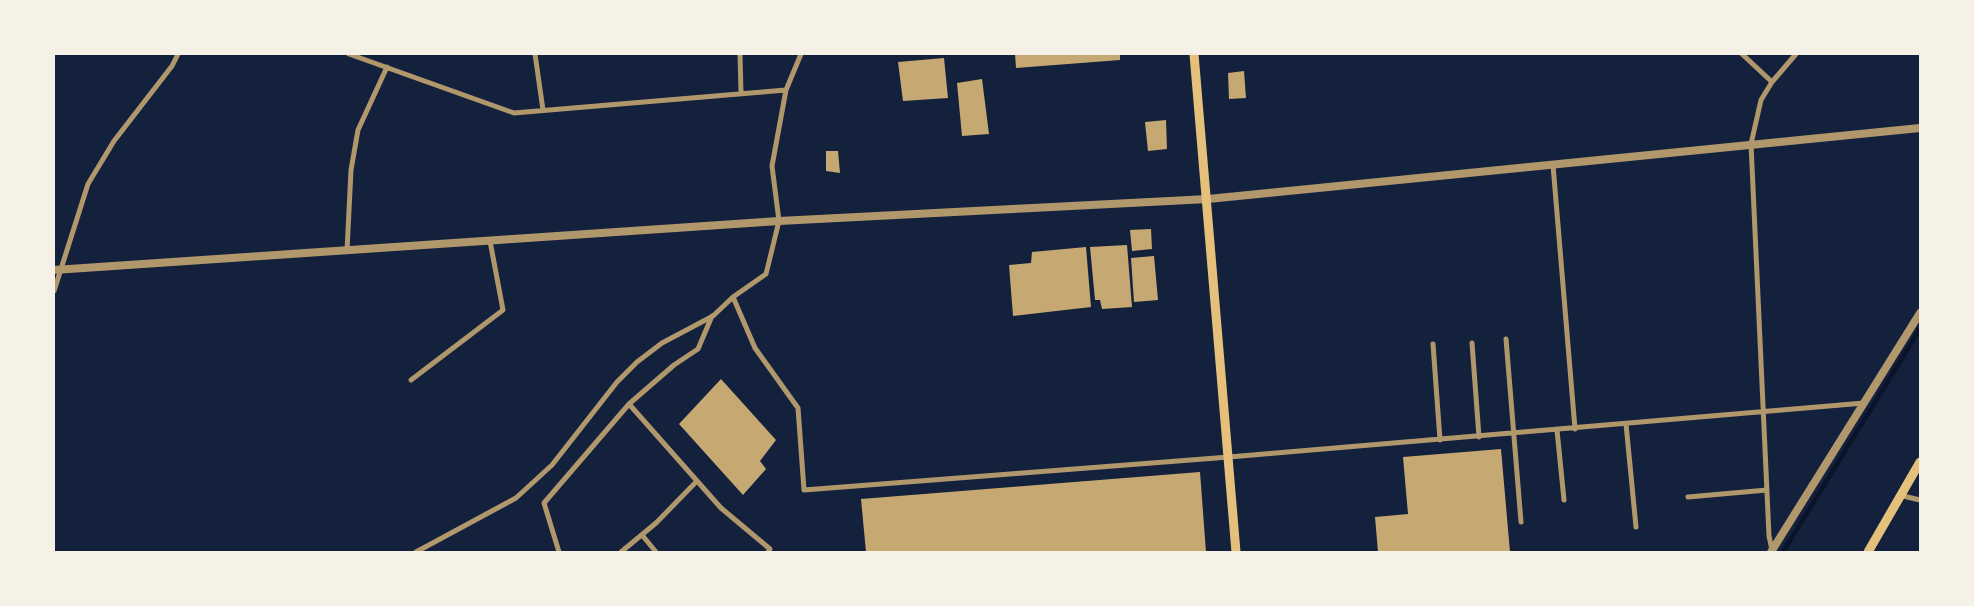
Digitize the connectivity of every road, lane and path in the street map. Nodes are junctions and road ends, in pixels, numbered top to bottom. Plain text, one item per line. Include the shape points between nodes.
1 (178, 54) edge
2 (349, 54) edge
3 (535, 54) edge
4 (740, 54) edge
5 (801, 54) edge
6 (1194, 54) edge
7 (1742, 54) edge
8 (1796, 54) edge
9 (387, 67) junction
10 (1772, 82) junction
11 (786, 90) junction
12 (741, 93) junction
13 (543, 110) junction
14 (1920, 128) edge
15 (1751, 144) junction
16 (1553, 165) junction
17 (1208, 198) junction
18 (779, 221) junction
19 (490, 241) junction
20 (347, 251) junction
21 (57, 270) edge
22 (54, 291) edge
23 (733, 297) junction
24 (1920, 312) edge
25 (712, 316) junction
26 (1506, 338) dead end
27 (1472, 343) dead end
28 (1433, 344) dead end
29 (411, 380) dead end
30 (1864, 403) junction
31 (629, 404) junction
32 (1764, 411) junction
33 (1626, 424) junction
34 (1575, 428) junction
35 (1557, 430) junction
36 (1513, 434) junction
37 (1479, 436) junction
38 (1440, 440) junction
39 (1229, 457) junction
40 (1920, 462) edge
41 (696, 482) junction
42 (1767, 490) junction
43 (1899, 495) junction
44 (1688, 498) dead end
45 (1564, 500) dead end
46 (1920, 500) edge
47 (1521, 522) dead end
48 (1636, 527) dead end
49 (642, 535) junction
50 (1771, 551) edge
51 (416, 552) edge
52 (559, 552) edge
53 (621, 552) edge
54 (656, 552) edge
55 (768, 552) edge
56 (1236, 552) edge
57 (1868, 552) edge

1 - 21 street via 114,141 88,184
2 - 9 street
3 - 13 street
4 - 12 street
5 - 11 street
6 - 17 main road
7 - 10 street
8 - 10 street
9 - 13 street via 514,113
9 - 20 street via 358,130 351,170
10 - 15 street via 1761,100
11 - 12 street
11 - 18 street via 772,166
12 - 13 street
14 - 15 street
15 - 16 street
15 - 32 street
16 - 17 street
16 - 34 street
17 - 18 street
17 - 39 main road
18 - 19 street
18 - 23 street via 766,274
19 - 20 street
19 - 29 street via 503,310
20 - 21 street
21 - 22 street
23 - 25 street
23 - 39 street via 755,348 798,408 804,490
24 - 30 street
25 - 31 street via 698,349
25 - 51 street via 662,343 616,382 552,465 516,498
26 - 36 street
27 - 37 street
28 - 38 street
30 - 32 street
30 - 50 street
31 - 41 street
31 - 52 street via 544,503
32 - 33 street
32 - 42 street
33 - 34 street
33 - 48 street
34 - 35 street
35 - 36 street
35 - 45 street
36 - 37 street
36 - 47 street
37 - 38 street
38 - 39 street
39 - 56 main road
40 - 43 main road
41 - 49 street
41 - 55 street via 770,549
42 - 44 street
42 - 50 street
43 - 46 street
43 - 57 main road
49 - 53 street
49 - 54 street

